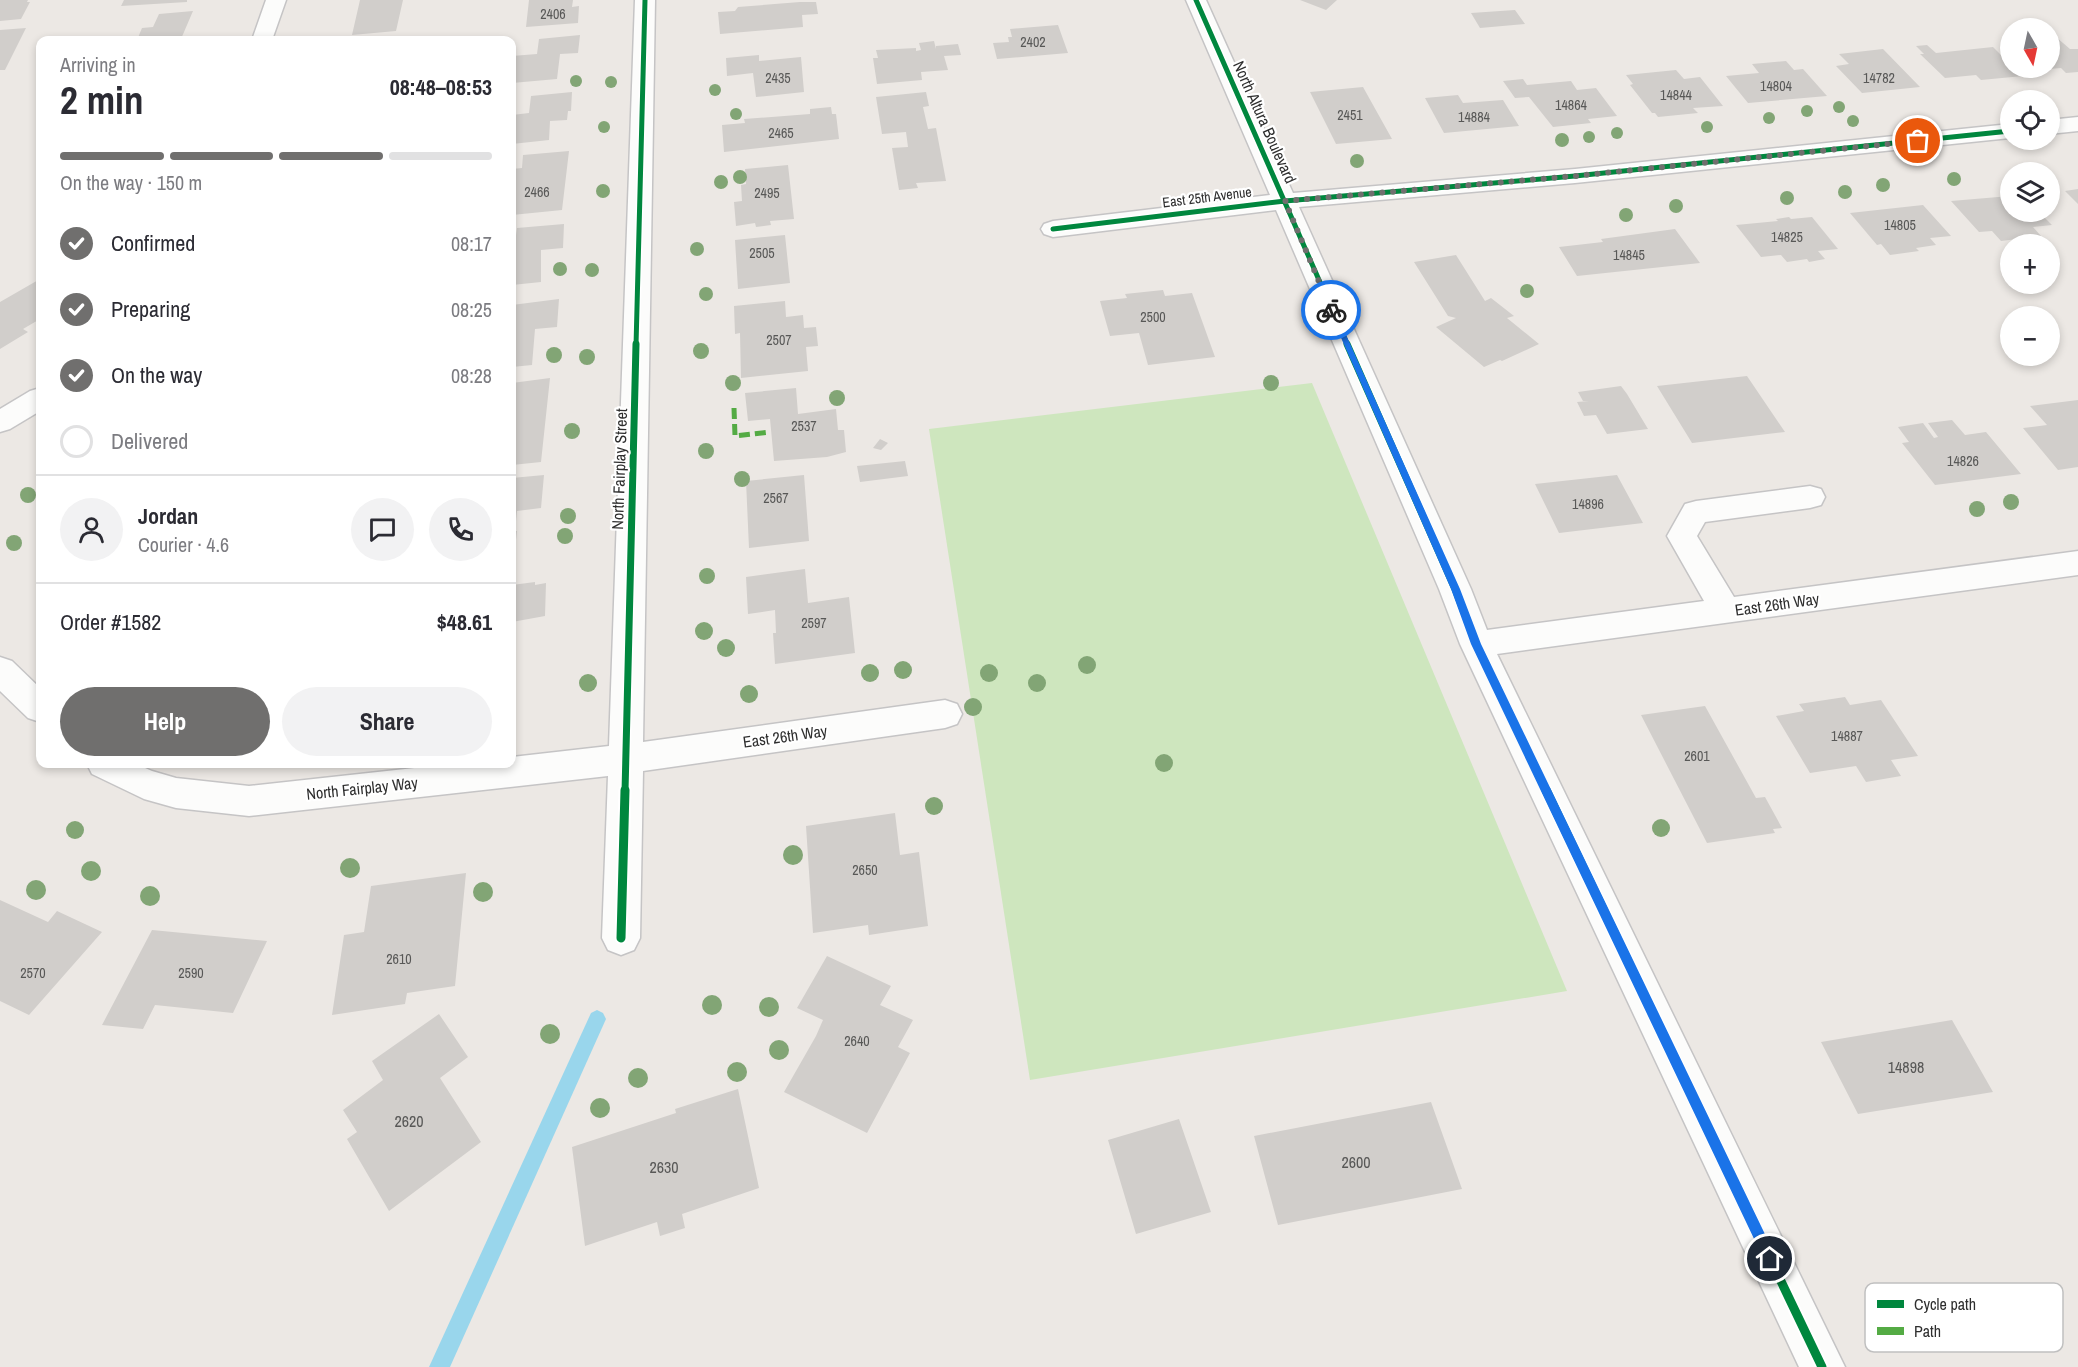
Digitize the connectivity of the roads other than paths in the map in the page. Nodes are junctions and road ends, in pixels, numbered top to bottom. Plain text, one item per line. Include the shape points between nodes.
1 (276, 0) edge
2 (645, 0) edge
3 (1196, 0) edge
4 (263, 36) edge
5 (2078, 124) edge
6 (2060, 126) edge
7 (2000, 132) edge
8 (1285, 201) junction
9 (1053, 229) dead end
10 (36, 400) edge
11 (0, 422) edge
12 (1810, 497) dead end
13 (2078, 563) edge
14 (1726, 611) junction
15 (1476, 644) junction
16 (0, 670) edge
17 (36, 704) edge
18 (945, 714) dead end
19 (626, 759) junction
20 (112, 768) edge
21 (621, 938) dead end
22 (1822, 1367) edge

1 - 4 street
2 - 19 street, North Fairplay Street
3 - 8 street, North Altura Boulevard
5 - 6 street
7 - 8 street, East 25th Avenue
8 - 9 street, East 25th Avenue
8 - 15 street, North Altura Boulevard
10 - 11 street
12 - 14 street via 1696,512 1682,536
13 - 14 street, East 26th Way
14 - 15 street, East 26th Way
15 - 22 street, North Altura Boulevard
16 - 17 street
18 - 19 street, East 26th Way
19 - 20 street, North Fairplay Way via 249,801 176,793
19 - 21 street, North Fairplay Street

